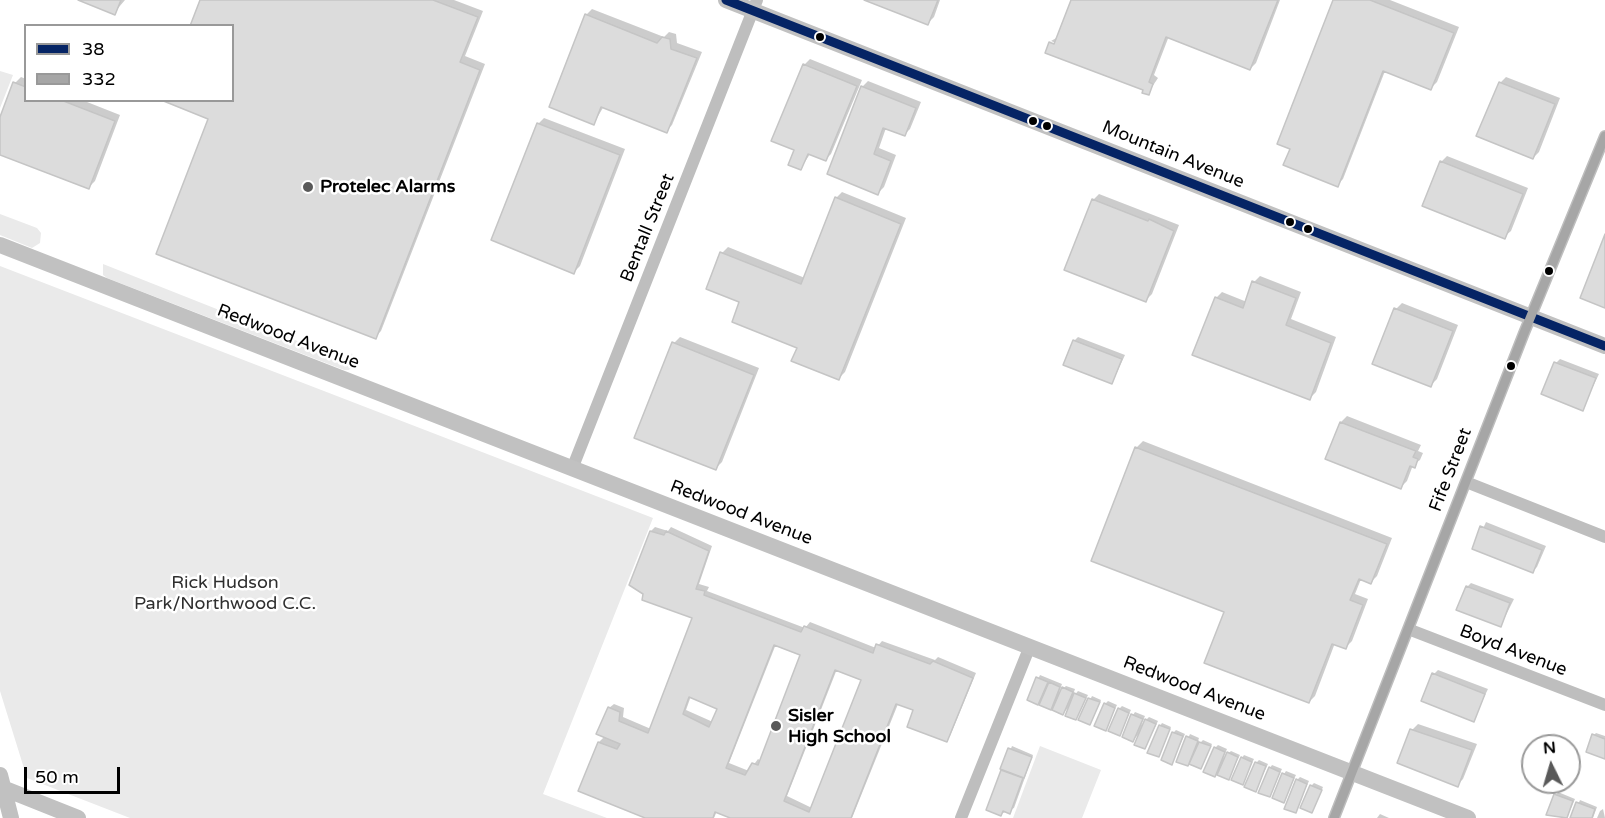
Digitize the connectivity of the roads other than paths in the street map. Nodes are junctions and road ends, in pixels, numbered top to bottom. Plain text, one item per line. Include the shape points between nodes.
1 (726, 0) edge
2 (755, 5) edge
3 (1605, 136) edge
4 (1602, 152) edge
5 (0, 245) edge
6 (1532, 319) junction
7 (1605, 346) edge
8 (572, 469) junction
9 (1466, 482) junction
10 (1605, 537) edge
11 (1408, 629) junction
12 (1030, 646) junction
13 (1605, 705) edge
14 (1352, 772) junction
15 (1, 784) edge
16 (0, 813) edge
17 (12, 818) edge
18 (78, 818) edge
19 (961, 818) edge
20 (1334, 818) edge
21 (1468, 818) edge

1 - 2 street, Mountain Avenue
2 - 6 street, Mountain Avenue
2 - 8 street, Bentall Street
3 - 4 street, Fife Street
4 - 6 street, Fife Street
5 - 8 street, Redwood Avenue
6 - 7 street, Mountain Avenue
6 - 9 street, Fife Street
8 - 12 street, Redwood Avenue
9 - 10 street
9 - 11 street, Fife Street
11 - 13 street, Boyd Avenue
11 - 14 street, Fife Street
12 - 14 street, Redwood Avenue
12 - 19 street
14 - 20 street, Fife Street
14 - 21 street, Redwood Avenue
15 - 17 street
15 - 18 street
16 - 17 street

